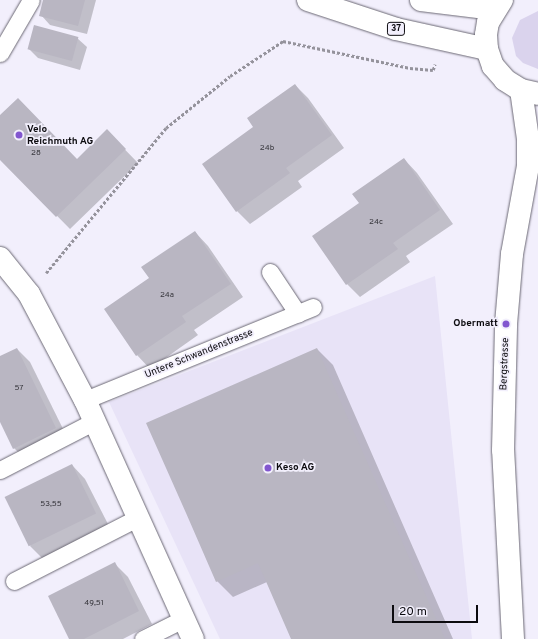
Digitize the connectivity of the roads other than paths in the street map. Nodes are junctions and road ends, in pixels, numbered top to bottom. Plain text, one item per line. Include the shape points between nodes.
1 (31, 0) edge
2 (308, 0) edge
3 (421, 0) edge
4 (498, 5) edge
5 (487, 48) junction
6 (0, 53) edge
7 (529, 92) edge
8 (0, 258) edge
9 (270, 272) dead end
10 (85, 400) junction
11 (96, 421) junction
12 (0, 470) edge
13 (139, 517) junction
14 (14, 581) dead end
15 (183, 619) junction
16 (143, 639) edge
17 (192, 639) edge
18 (513, 639) edge

1 - 6 lane
2 - 5 main road, 37 via 396,29
3 - 4 main road
4 - 5 main road, Bergstrasse via 488,22
5 - 7 main road, Bergstrasse via 493,66 505,80
7 - 18 main road, Bergstrasse via 528,166 512,262 506,324 503,450
8 - 10 main road via 29,294
9 - 10 lane, Untere Schwandenstrasse via 306,311
10 - 11 main road
11 - 12 lane
11 - 13 main road
13 - 14 lane
13 - 15 main road
15 - 16 lane
15 - 17 main road

